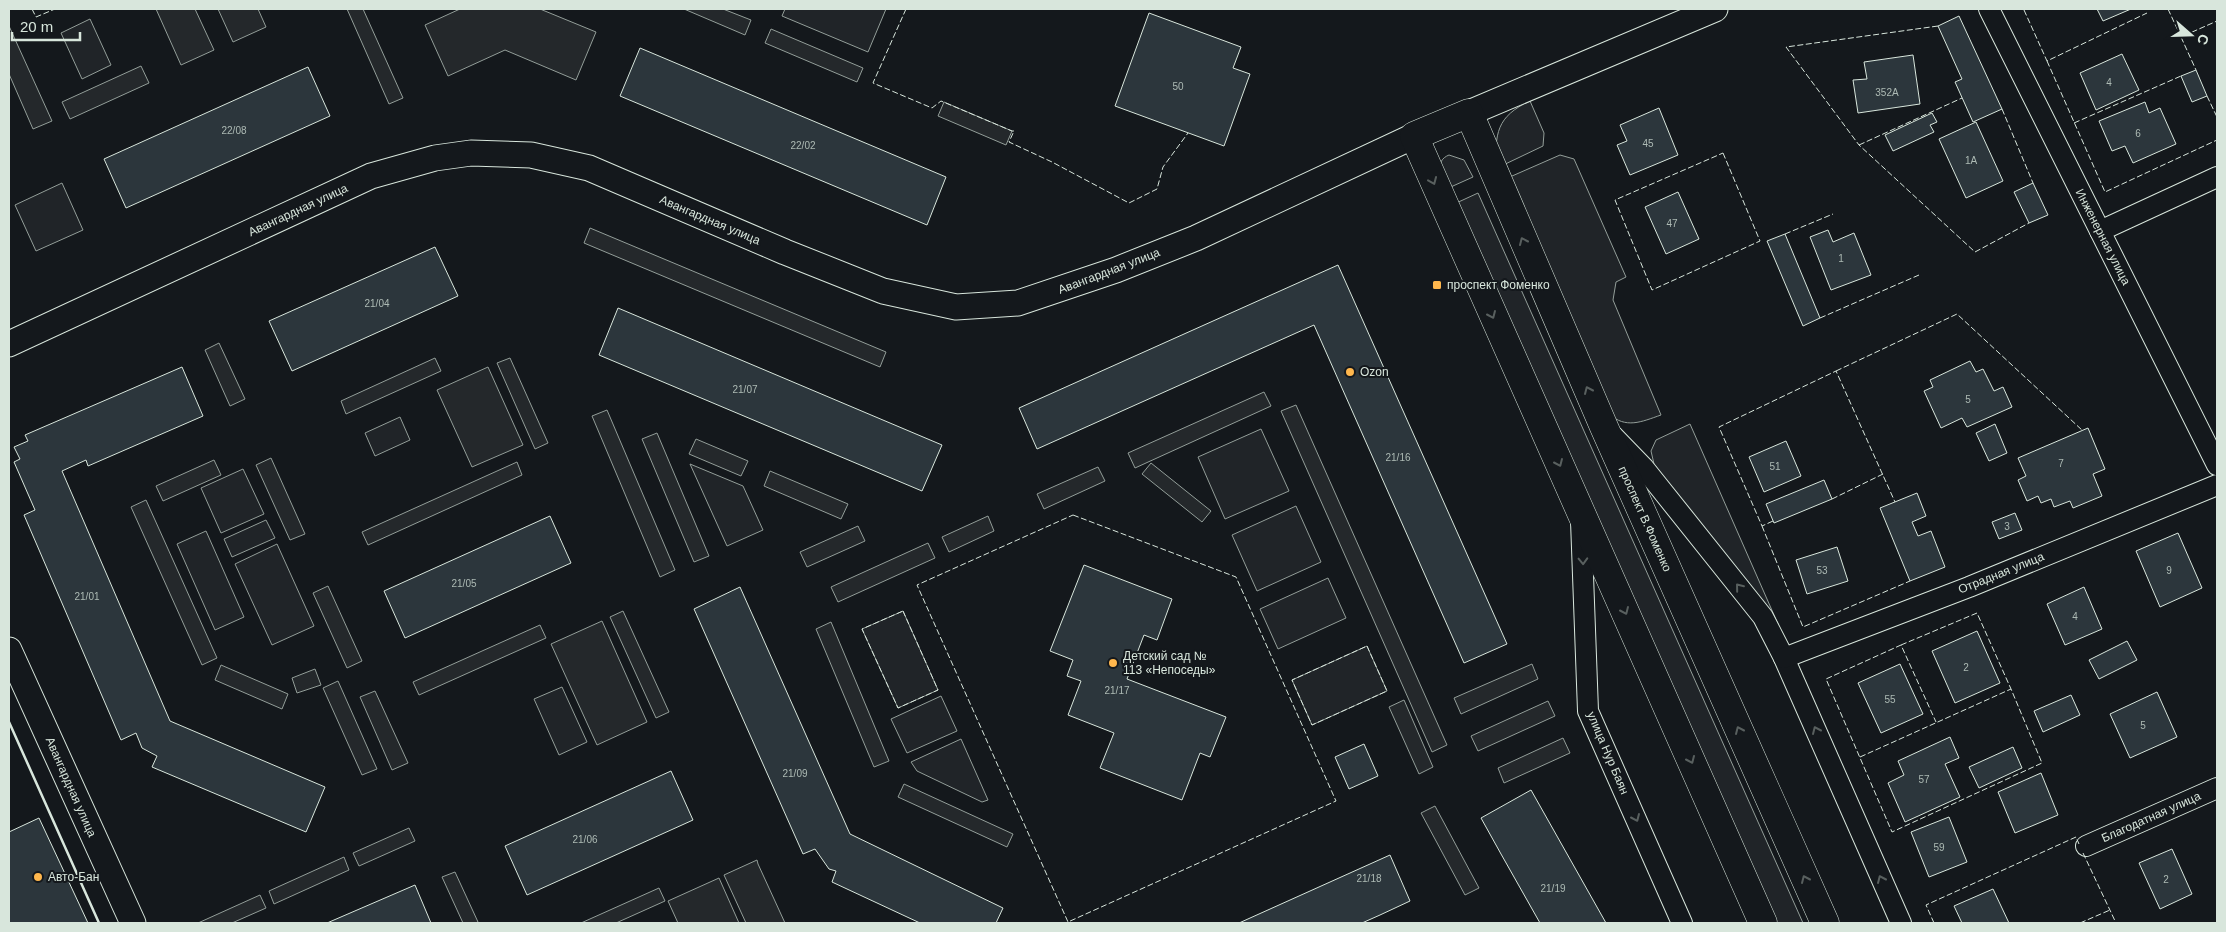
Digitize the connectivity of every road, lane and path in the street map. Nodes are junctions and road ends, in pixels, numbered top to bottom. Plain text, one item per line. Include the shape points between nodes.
1 (1715, 9) edge
2 (1989, 9) edge
3 (1470, 113) junction
4 (1414, 136) junction
5 (2217, 177) edge
6 (2100, 231) junction
7 (9, 344) edge
8 (1604, 427) junction
9 (2217, 465) edge
10 (2217, 485) edge
11 (1581, 512) junction
12 (9, 650) edge
13 (1784, 658) junction
14 (2217, 788) edge
15 (2086, 846) dead end
16 (133, 923) edge
17 (1682, 923) edge
18 (1763, 923) edge
19 (1825, 923) edge
20 (1901, 923) edge

1 - 3 street
2 - 6 street, Инженерная улица
3 - 4 main road
8 -> 3 main road, проспект В.Фоменко
4 - 7 street, Авангардная улица via 1196,238 1116,270 1018,303 956,307 883,291 588,168 531,155 471,153 435,158 371,176
4 -> 11 main road
5 - 6 street
6 - 9 street, Инженерная улица
13 -> 8 street via 1763,617 1644,468
19 -> 8 main road, проспект В.Фоменко
10 - 13 street, Отрадная улица
11 -> 17 street, улица Нур Баян via 1588,711
11 -> 18 main road
12 - 16 street, Авангардная улица
20 -> 13 street
14 - 15 street, Благодатная улица

